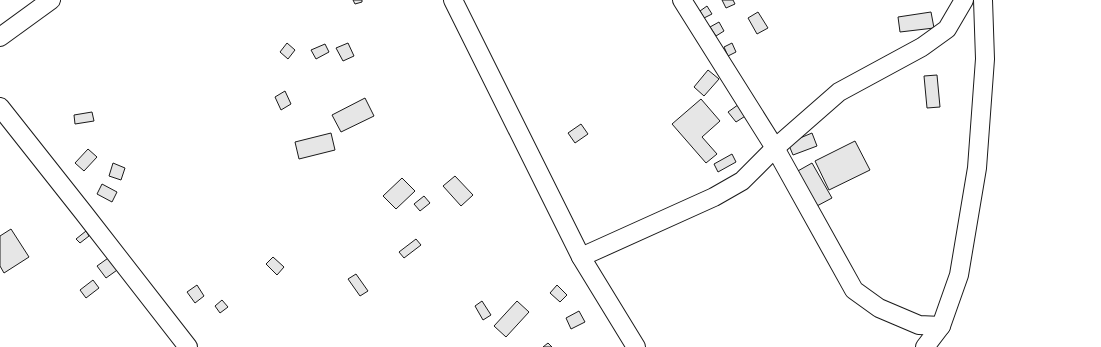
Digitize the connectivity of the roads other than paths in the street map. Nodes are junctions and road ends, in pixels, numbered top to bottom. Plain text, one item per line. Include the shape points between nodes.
1 (51, 0) edge
2 (453, 0) edge
3 (682, 0) edge
4 (964, 0) edge
5 (983, 0) edge
6 (0, 37) edge
7 (0, 108) edge
8 (774, 148) junction
9 (581, 257) junction
10 (941, 326) junction
11 (188, 347) edge
12 (636, 347) edge
13 (925, 347) edge

1 - 6 street
2 - 9 street
3 - 8 street
4 - 8 street via 947,29 922,47 839,92
5 - 10 street via 985,59 977,168 958,276
7 - 11 street
8 - 9 street via 742,181 714,198
8 - 10 street via 854,290 880,308 919,325
9 - 12 street
10 - 13 street

